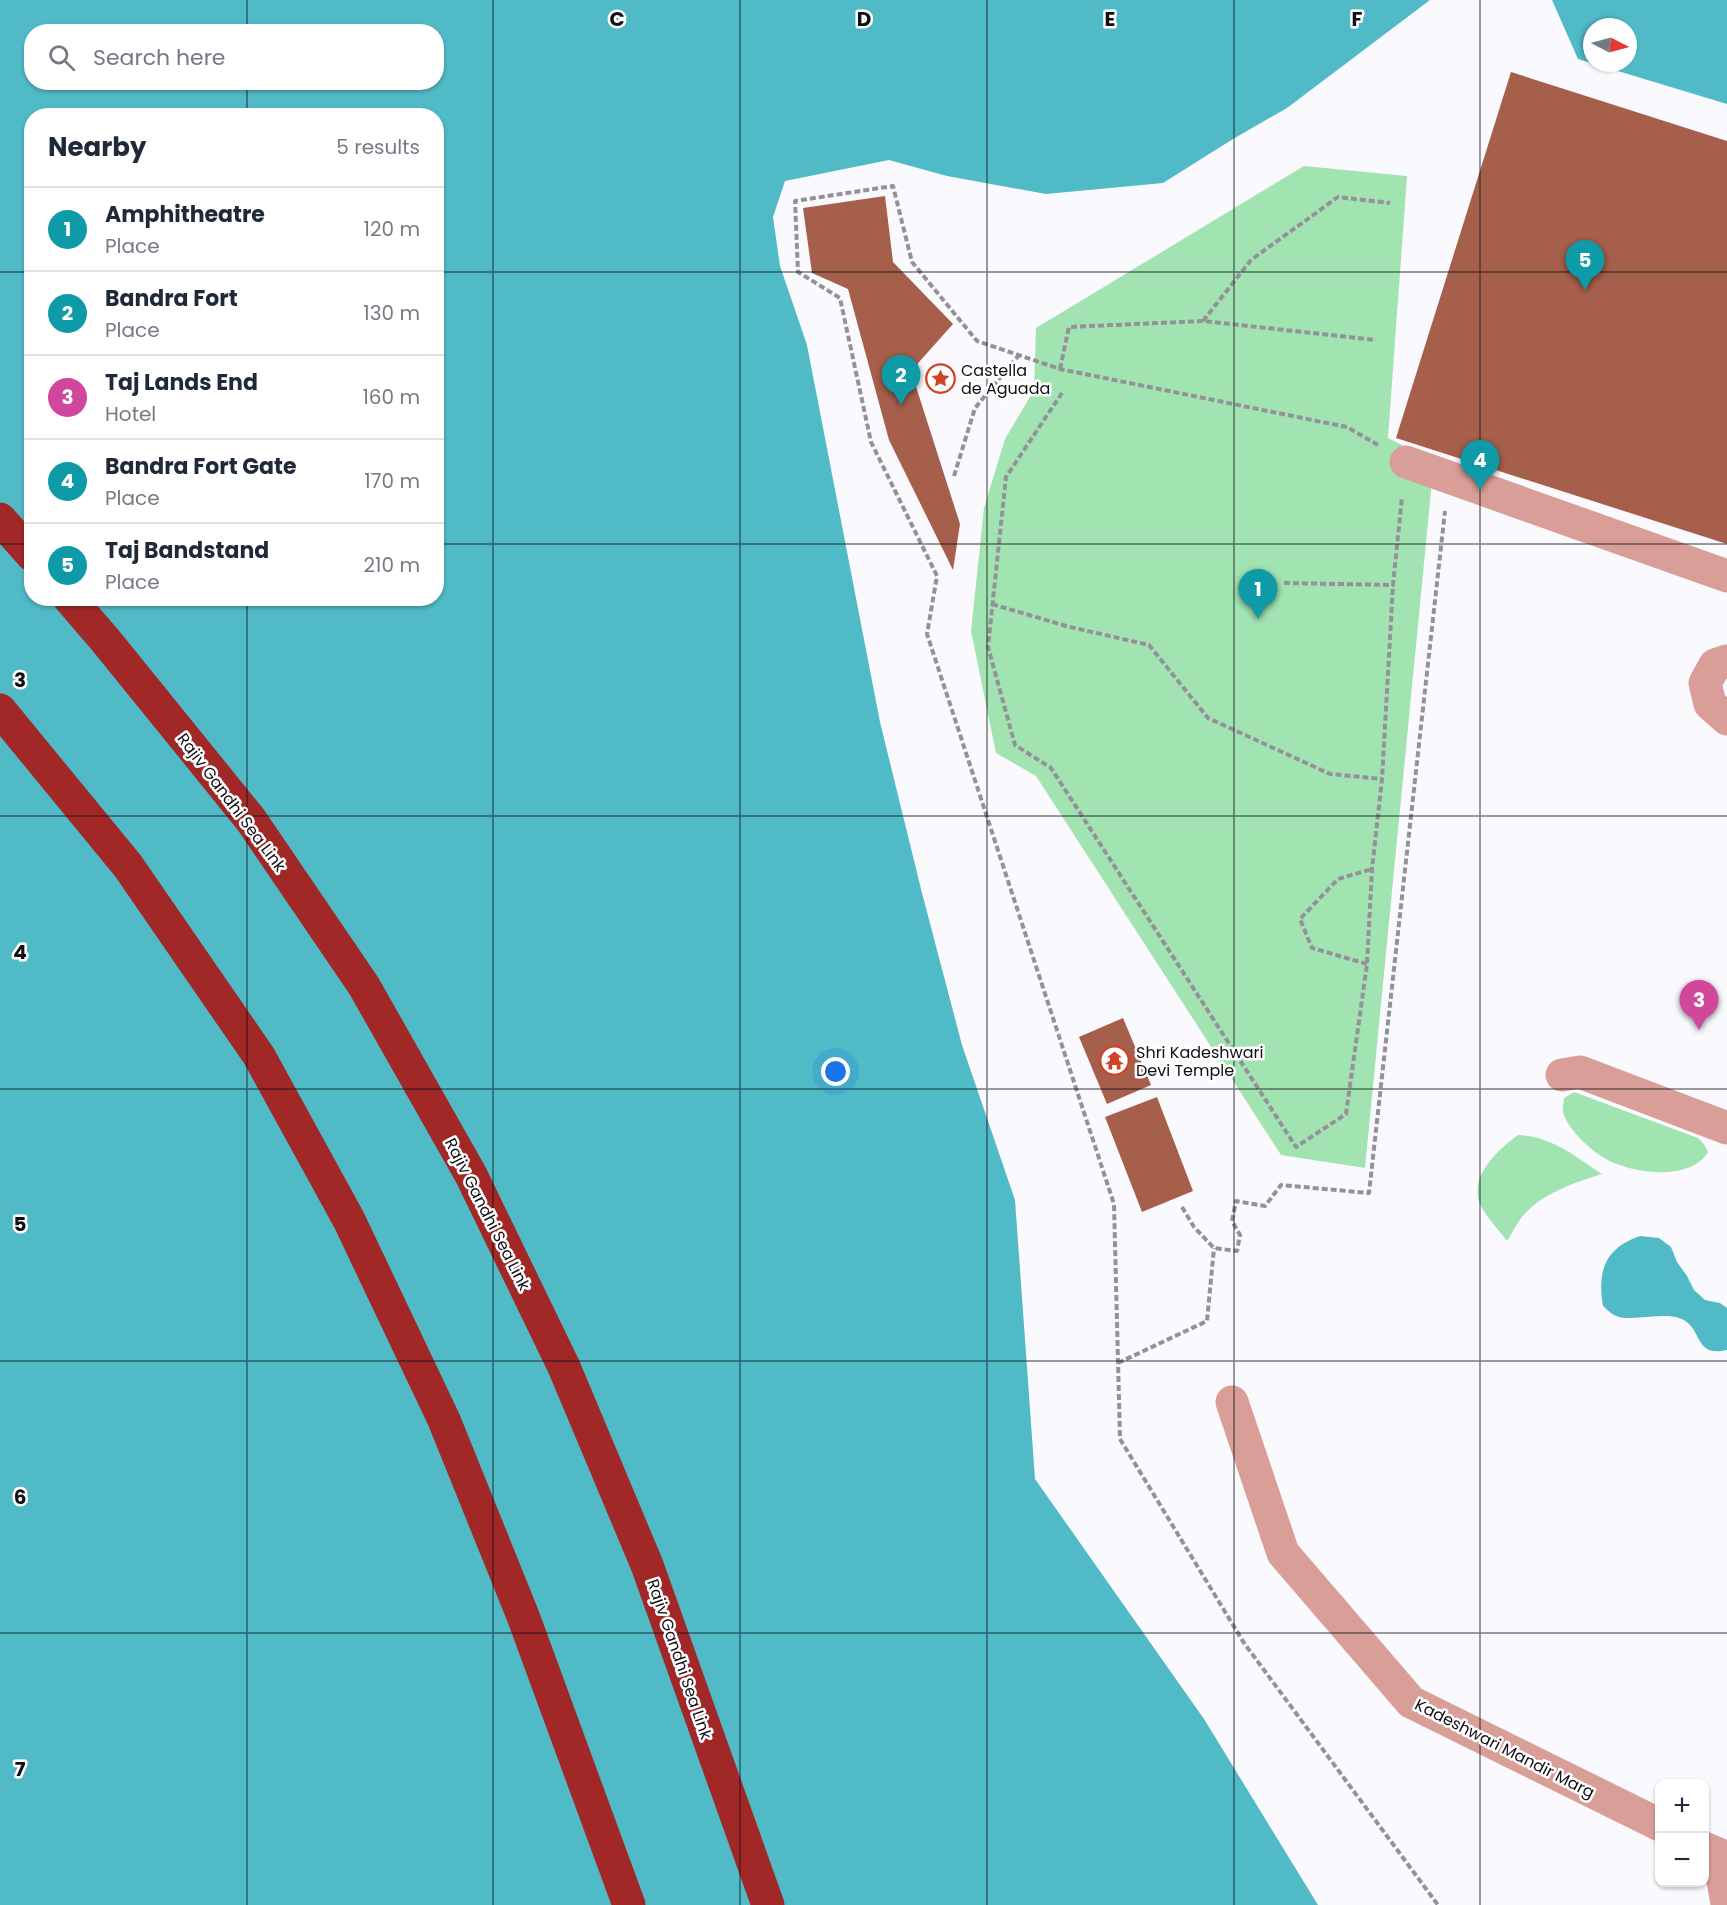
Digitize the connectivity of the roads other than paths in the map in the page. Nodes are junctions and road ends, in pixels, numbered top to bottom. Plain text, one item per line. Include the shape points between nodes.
1 (1406, 462) road end
2 (0, 519) edge
3 (24, 546) edge
4 (1727, 576) edge
5 (76, 606) edge
6 (1727, 661) edge
7 (0, 710) edge
8 (1727, 719) edge
9 (1562, 1075) dead end
10 (1727, 1128) edge
11 (1232, 1402) dead end
12 (1655, 1823) edge
13 (1709, 1850) edge
14 (1727, 1903) edge
15 (629, 1905) edge
16 (768, 1905) edge

1 - 4 street
2 - 3 highway
5 - 16 highway, Rajiv Gandhi Sea Link via 251,820 364,986 471,1175 564,1367 647,1565
6 - 8 street via 1715,665 1705,683 1710,704
7 - 15 highway via 128,866 259,1056 349,1220 444,1420 523,1616
9 - 10 street via 1580,1072
11 - 12 street, Kadeshwari Mandir Marg via 1283,1553 1411,1702
13 - 14 street via 1718,1854

